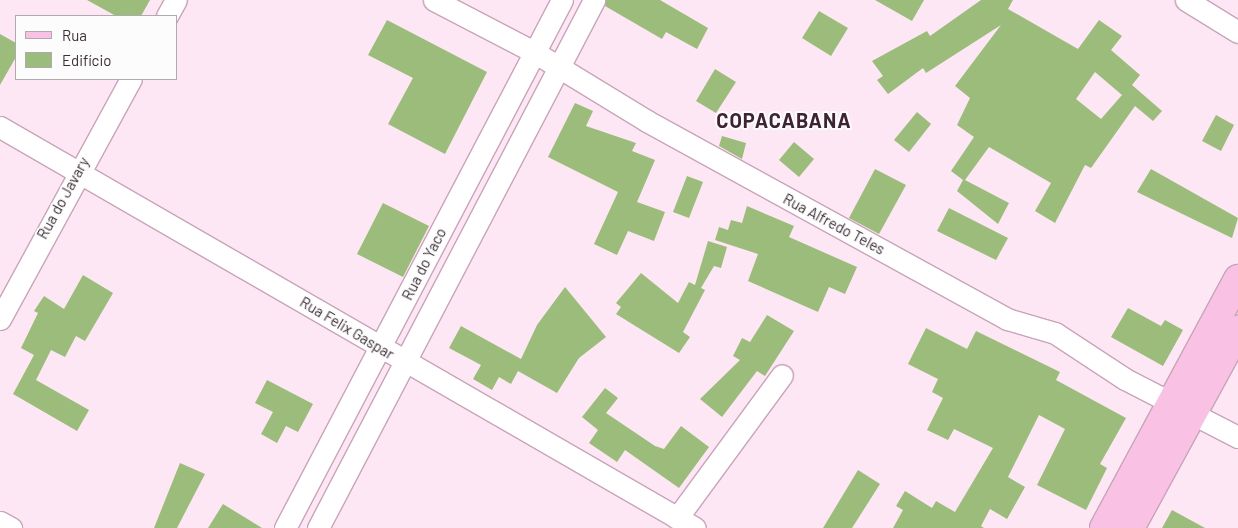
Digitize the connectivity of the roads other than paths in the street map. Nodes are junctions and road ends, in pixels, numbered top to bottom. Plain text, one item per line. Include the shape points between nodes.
1 (176, 0) edge
2 (434, 0) edge
3 (562, 0) edge
4 (594, 0) edge
5 (1186, 0) edge
6 (168, 15) edge
7 (1238, 32) edge
8 (534, 52) junction
9 (558, 66) junction
10 (130, 80) edge
11 (0, 127) edge
12 (78, 170) junction
13 (1238, 280) edge
14 (0, 320) edge
15 (1238, 330) edge
16 (382, 347) junction
17 (404, 362) junction
18 (782, 375) dead end
19 (1182, 409) junction
20 (1238, 437) edge
21 (0, 522) edge
22 (686, 523) edge
23 (11, 528) edge
24 (285, 528) edge
25 (318, 528) edge
26 (1104, 528) edge
27 (1130, 528) edge

1 - 6 street
2 - 8 street, Rua Alfredo Teles
3 - 8 street, Rua do Yaco
4 - 9 street, Rua do Yaco
5 - 7 street
8 - 9 street, Rua Alfredo Teles
8 - 16 street, Rua do Yaco
9 - 17 street, Rua do Yaco
9 - 19 street, Rua Alfredo Teles via 656,126 1007,319 1055,333
10 - 12 street, Rua do Javary
11 - 12 street, Rua Felix Gaspar
12 - 14 street, Rua do Javary
12 - 16 street, Rua Felix Gaspar
13 - 19 main road
15 - 19 main road
16 - 17 street, Rua Felix Gaspar
16 - 24 street, Rua do Yaco
17 - 22 street, Rua Felix Gaspar
17 - 25 street, Rua do Yaco
18 - 22 street
19 - 20 street, Rua Alfredo Teles
19 - 26 main road
19 - 27 main road
21 - 23 street

